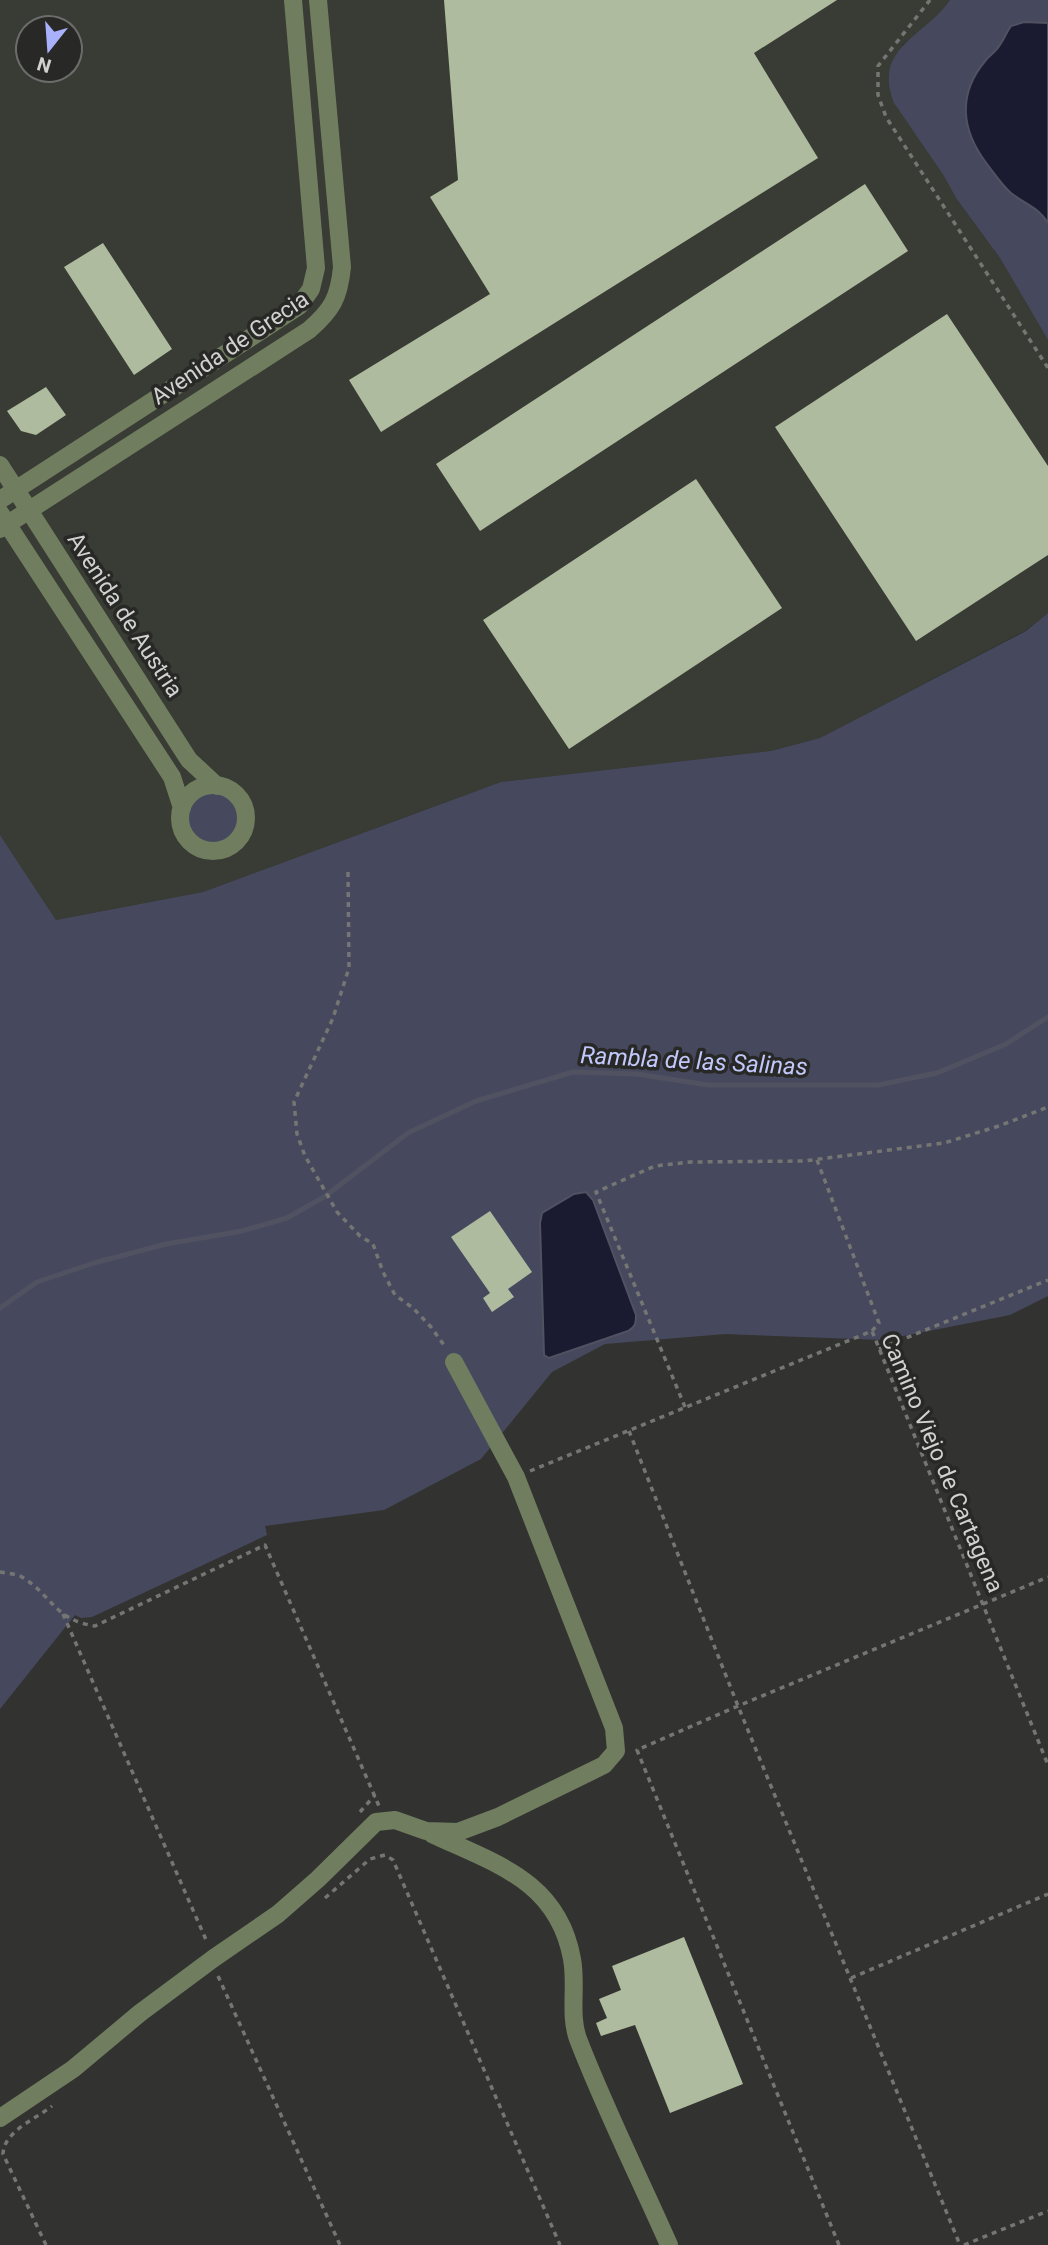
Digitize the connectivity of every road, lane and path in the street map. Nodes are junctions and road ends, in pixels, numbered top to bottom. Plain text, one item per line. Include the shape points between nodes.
1 (293, 0) edge
2 (318, 0) edge
3 (930, 0) edge
4 (1048, 368) edge
5 (0, 465) edge
6 (15, 489) junction
7 (0, 500) edge
8 (28, 509) junction
9 (3, 522) edge
10 (217, 786) junction
11 (182, 808) junction
12 (348, 872) dead end
13 (1048, 1107) edge
14 (817, 1160) junction
15 (1048, 1280) edge
16 (872, 1331) junction
17 (879, 1349) junction
18 (454, 1362) joint
19 (685, 1408) junction
20 (629, 1431) junction
21 (516, 1477) junction
22 (0, 1572) edge
23 (1048, 1577) edge
24 (983, 1604) junction
25 (63, 1614) junction
26 (738, 1706) junction
27 (1048, 1765) edge
28 (374, 1795) dead end
29 (426, 1831) junction
30 (1048, 1894) edge
31 (322, 1900) dead end
32 (207, 1942) dead end
33 (225, 1967) dead end
34 (217, 1974) junction
35 (851, 1978) junction
36 (209, 1980) dead end
37 (58, 2101) dead end
38 (0, 2119) edge
39 (1048, 2211) edge
40 (47, 2245) edge
41 (340, 2245) edge
42 (560, 2245) edge
43 (669, 2245) edge
44 (839, 2245) edge
45 (962, 2245) edge

1 - 6 street, Avenida de Grecia via 316,268 311,289 299,306
2 - 8 street, Avenida de Grecia via 342,267 340,291 327,315 309,331
3 - 4 path via 878,66 878,95 886,117
5 - 6 street, Avenida de Austria
6 - 7 street, Avenida de Grecia
6 - 8 street, Avenida de Austria
8 - 9 street, Avenida de Grecia
8 - 10 street, Avenida de Austria via 189,760
9 - 11 street via 172,777
10 - 11 street via 196,790
10 - 11 street via 236,795 246,814 242,835 226,849 205,850 187,839 180,818
12 - 18 path via 349,968 333,1018 294,1102 296,1134 337,1212 373,1244 395,1295 431,1327
13 - 14 path via 944,1143
14 - 16 path via 879,1323
14 - 19 path via 655,1166 596,1192
15 - 17 path
16 - 17 path, Camino Viejo de Cartagena
16 - 19 path, Camino Viejo de Cartagena
17 - 24 path, Camino Viejo de Cartagena
18 - 21 street
19 - 20 path, Camino Viejo de Cartagena
20 - 21 path, Camino Viejo de Cartagena
20 - 26 path
21 - 29 street via 614,1728 616,1751 604,1765 498,1817 458,1832
22 - 25 path via 20,1576
23 - 24 path
24 - 26 path
24 - 27 path, Camino Viejo de Cartagena
25 - 28 path via 78,1624 95,1626 265,1545
25 - 32 path
26 - 35 path
26 - 44 path via 638,1750
29 - 38 street via 395,1820 376,1822 278,1914
29 - 43 street via 525,1880 550,1903 564,1926 573,1961 577,2036
30 - 35 path
31 - 42 path via 370,1859 385,1855 393,1860
33 - 34 path
34 - 36 path
34 - 41 path
35 - 45 path
37 - 40 path via 15,2131 3,2154
39 - 45 path

